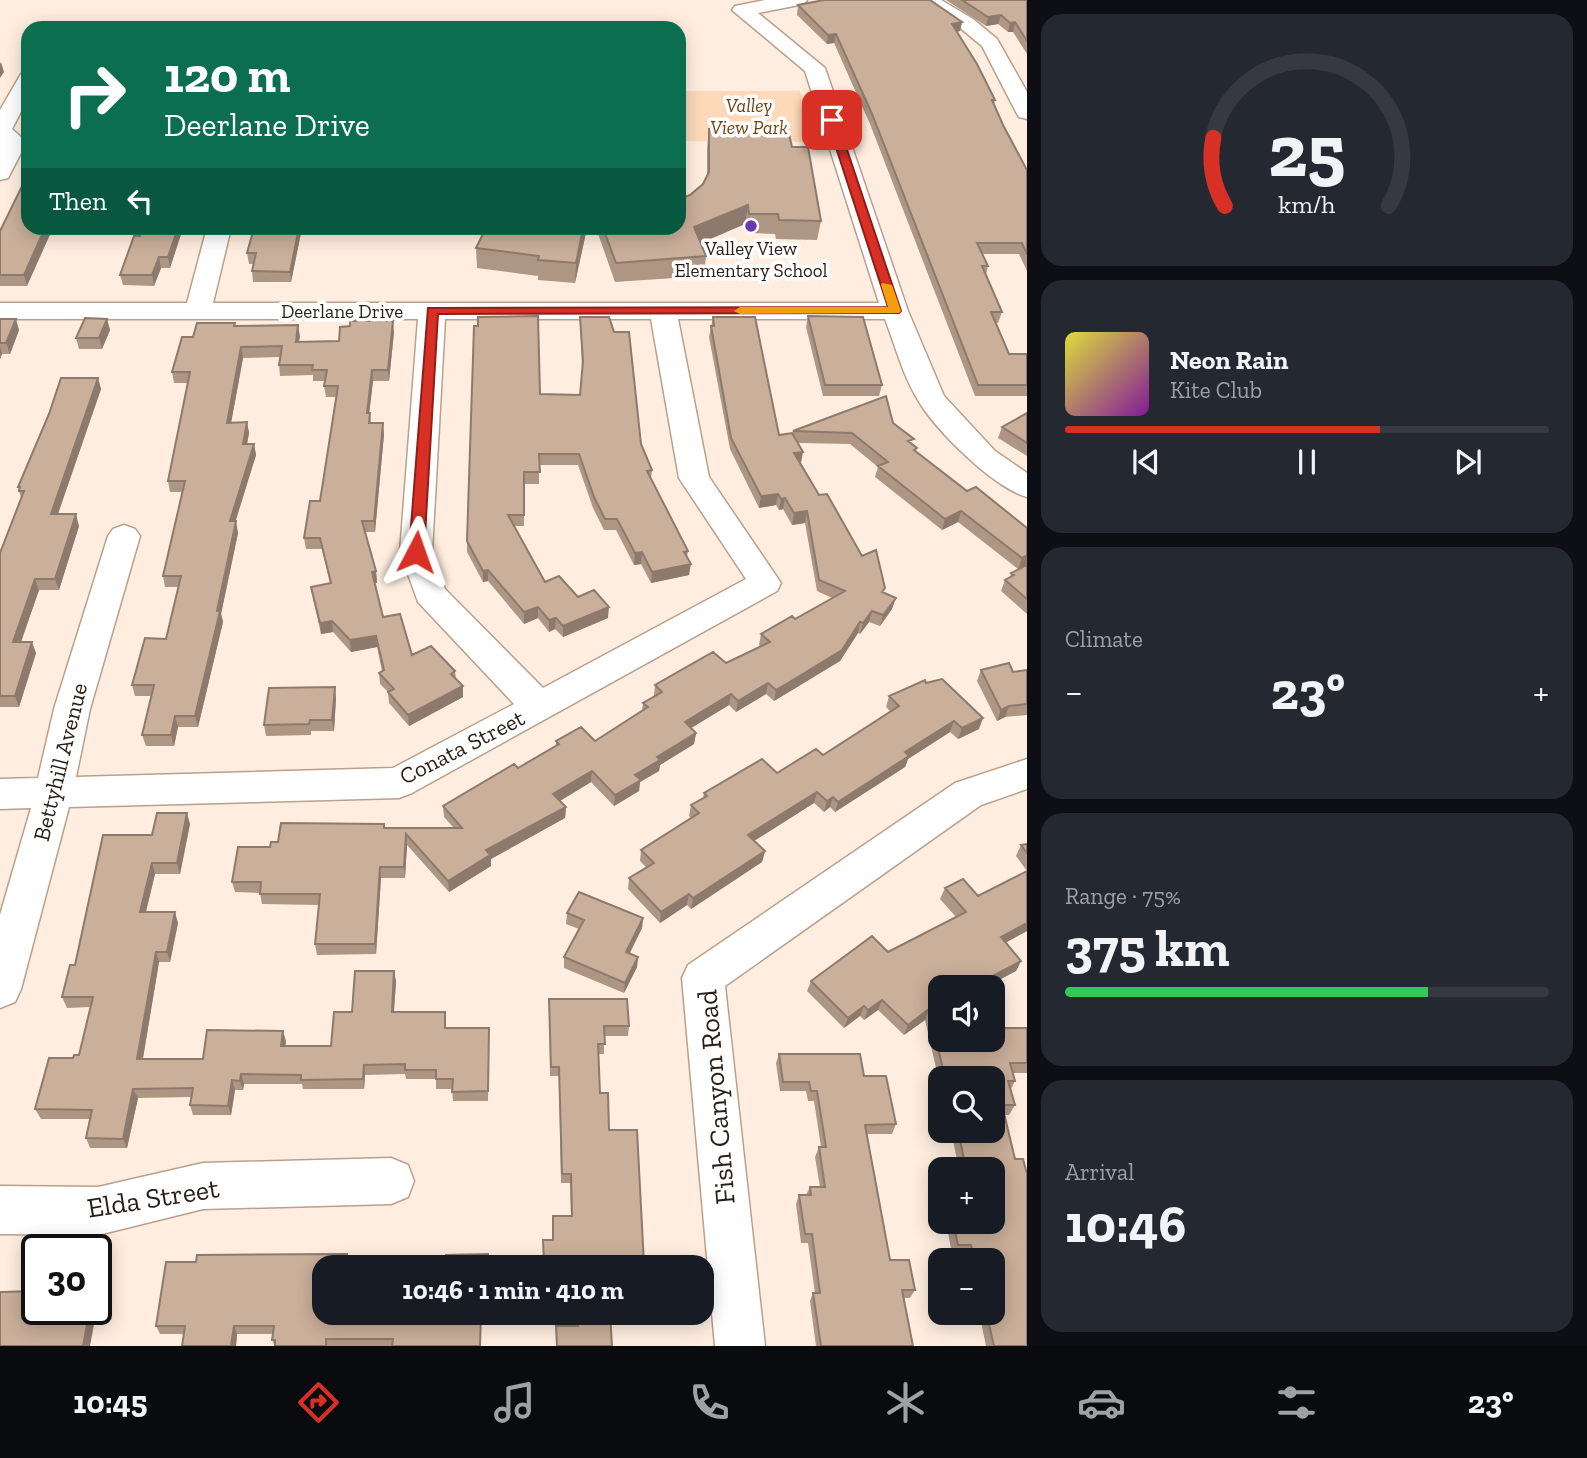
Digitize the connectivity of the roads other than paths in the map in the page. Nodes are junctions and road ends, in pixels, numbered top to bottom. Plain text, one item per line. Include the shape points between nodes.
1 (797, 0) edge
2 (927, 0) edge
3 (21, 91) edge
4 (1027, 112) edge
5 (0, 131) edge
6 (0, 173) edge
7 (217, 235) edge
8 (432, 310) junction
9 (198, 311) junction
10 (663, 311) junction
11 (895, 311) junction
12 (0, 312) edge
13 (1027, 487) edge
14 (124, 536) dead end
15 (539, 707) junction
16 (1027, 774) edge
17 (54, 793) junction
18 (0, 794) edge
19 (0, 989) edge
20 (391, 1181) dead end
21 (0, 1210) edge
22 (740, 1346) edge

1 - 11 street via 742,10 815,68
2 - 4 street via 990,43
3 - 5 street
5 - 6 street via 11,138 10,153
7 - 9 street
8 - 9 street, Deerlane Drive
8 - 10 street, Deerlane Drive
8 - 15 street via 416,552 430,594
9 - 12 street, Deerlane Drive
10 - 11 street, Deerlane Drive
10 - 15 street, Conata Street via 694,478 765,583
11 - 13 street via 931,399 984,458
14 - 17 street, Bettyhill Avenue via 72,709
15 - 17 street, Conata Street via 399,783
16 - 22 street, Fish Canyon Road via 968,794 703,978
17 - 18 street, Conata Street
17 - 19 street, Bettyhill Avenue
20 - 21 street, Elda Street via 203,1186 97,1211

